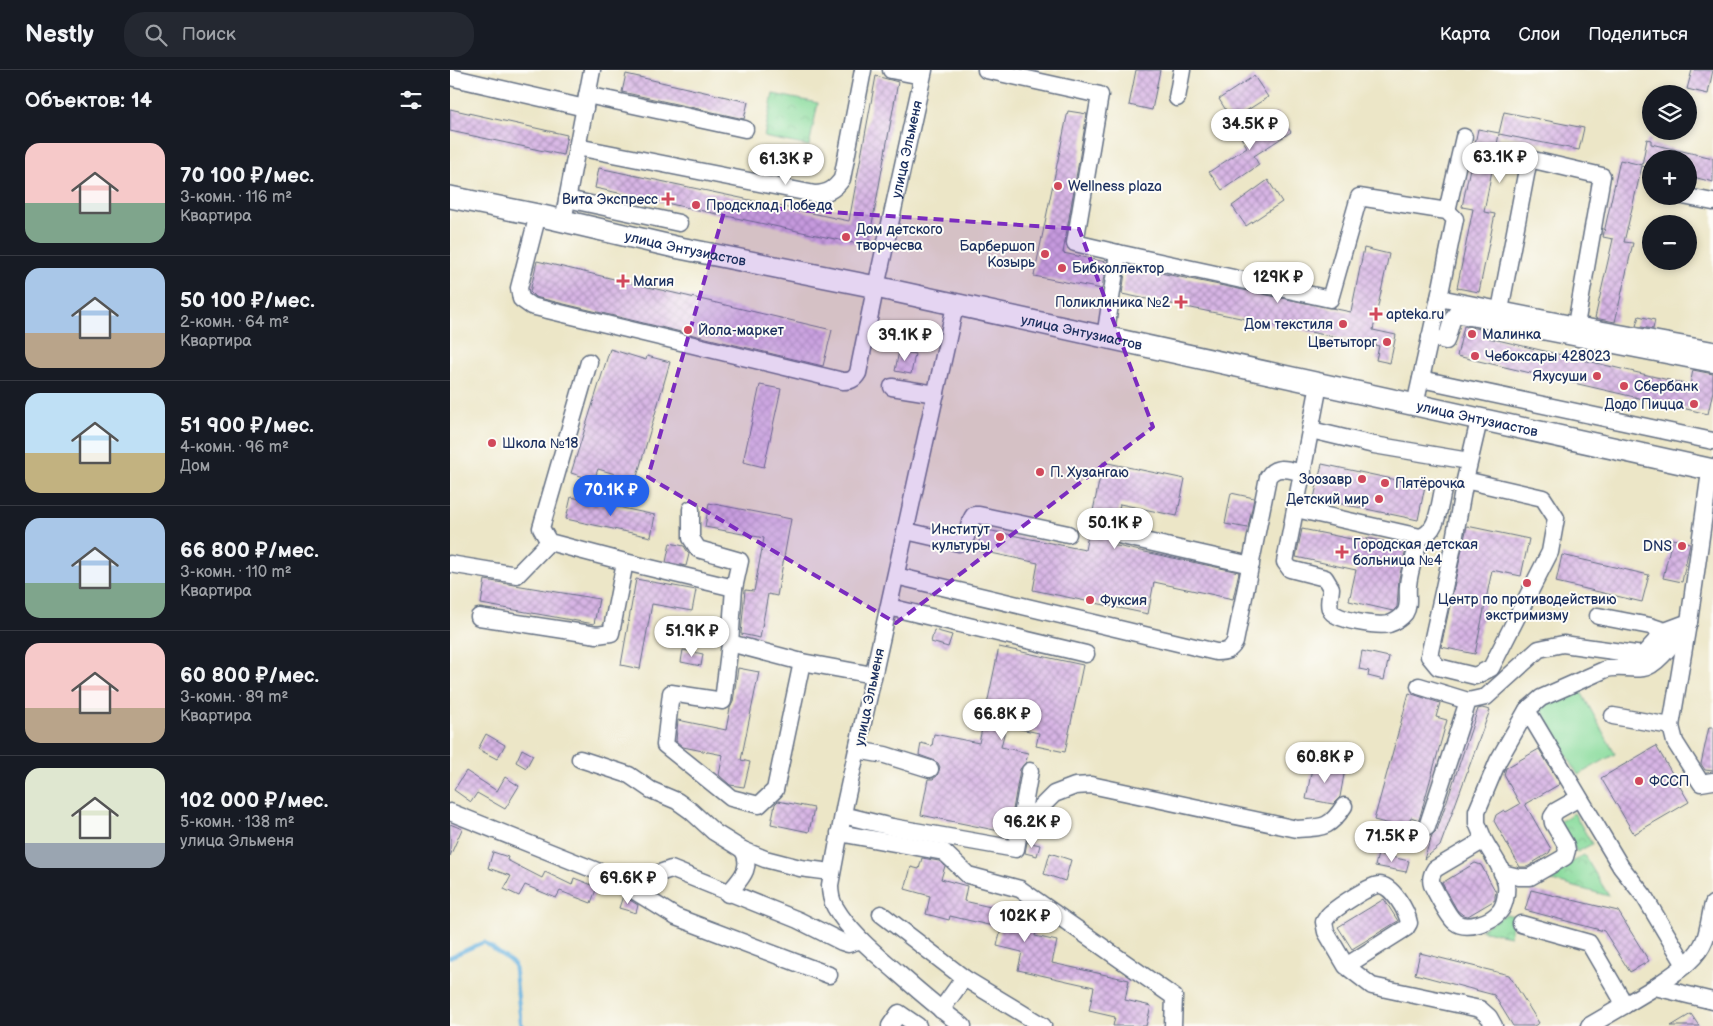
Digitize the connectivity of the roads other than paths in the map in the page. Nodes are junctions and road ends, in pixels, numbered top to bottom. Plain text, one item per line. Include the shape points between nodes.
1 (592, 70) edge
2 (863, 70) edge
3 (891, 70) edge
4 (986, 70) edge
5 (1182, 70) edge
6 (923, 73) edge
7 (450, 77) edge
8 (1177, 98) dead end
9 (586, 102) junction
10 (745, 130) dead end
11 (1464, 137) dead end
12 (577, 147) junction
13 (450, 197) edge
14 (567, 199) junction
15 (1697, 199) edge
16 (1713, 202) edge
17 (450, 208) edge
18 (1447, 211) junction
19 (536, 221) junction
20 (679, 222) dead end
21 (561, 226) junction
22 (1118, 253) junction
23 (875, 293) junction
24 (1439, 298) junction
25 (1500, 310) junction
26 (953, 315) junction
27 (1576, 325) junction
28 (1430, 337) junction
29 (1104, 343) junction
30 (1713, 351) edge
31 (588, 362) dead end
32 (1421, 378) junction
33 (892, 387) dead end
34 (1318, 390) junction
35 (936, 394) junction
36 (1414, 410) junction
37 (1478, 424) junction
38 (1311, 430) junction
39 (1713, 441) edge
40 (1469, 461) junction
41 (1303, 473) junction
42 (1712, 474) edge
43 (1465, 480) junction
44 (1442, 490) dead end
45 (691, 509) dead end
46 (1296, 509) junction
47 (906, 531) junction
48 (1068, 534) dead end
49 (1122, 536) dead end
50 (1420, 537) junction
51 (549, 542) junction
52 (626, 562) junction
53 (450, 564) edge
54 (1251, 565) junction
55 (896, 576) junction
56 (734, 588) junction
57 (889, 607) junction
58 (1598, 616) dead end
59 (479, 617) dead end
60 (1688, 622) junction
61 (1665, 631) junction
62 (730, 643) junction
63 (1086, 654) dead end
64 (802, 662) junction
65 (873, 675) junction
66 (1419, 686) dead end
67 (1468, 701) junction
68 (1527, 710) junction
69 (1613, 716) dead end
70 (1671, 726) junction
71 (857, 750) junction
72 (580, 759) dead end
73 (930, 768) dead end
74 (1030, 771) dead end
75 (1713, 781) edge
76 (1579, 798) junction
77 (1344, 806) dead end
78 (450, 812) edge
79 (842, 814) junction
80 (1020, 828) junction
81 (839, 833) junction
82 (1384, 836) dead end
83 (1484, 840) junction
84 (743, 850) junction
85 (831, 872) junction
86 (1502, 873) junction
87 (625, 885) junction
88 (728, 894) junction
89 (1713, 904) edge
90 (880, 914) dead end
91 (1521, 924) dead end
92 (861, 940) junction
93 (1685, 965) junction
94 (1346, 966) junction
95 (829, 975) dead end
96 (964, 978) junction
97 (1655, 987) junction
98 (1713, 1001) edge
99 (1625, 1005) junction
100 (941, 1010) junction
101 (1614, 1020) edge
102 (890, 1026) edge
103 (918, 1026) edge
104 (963, 1026) edge
105 (1043, 1026) edge
106 (1173, 1026) edge
107 (1494, 1026) edge
108 (1589, 1026) edge

1 - 9 street
2 - 12 street via 842,179 826,193 815,194
3 - 6 street
4 - 22 street via 1100,95 1076,242
5 - 8 street
6 - 23 street, улица Эльменя
7 - 9 street
9 - 10 street
9 - 12 street
11 - 18 street
12 - 14 street
13 - 19 main road, улица Энтузиастов
14 - 20 street
14 - 21 street
15 - 16 street
17 - 19 main road, улица Энтузиастов
18 - 22 street via 1359,197 1330,299
18 - 24 street via 1455,219
19 - 21 main road, улица Энтузиастов
19 - 23 street, улица Эльменя via 519,288 521,299 531,306 843,381 850,381 858,373
21 - 23 main road, улица Энтузиастов via 676,247
22 - 29 street
23 - 26 main road, улица Энтузиастов
23 - 29 main road, улица Энтузиастов
24 - 25 street
24 - 28 street
25 - 27 street
25 - 27 street via 1529,159 1602,176
26 - 29 main road, улица Энтузиастов
26 - 35 street, улица Эльменя
27 - 30 street
28 - 30 street via 1446,341 1452,320 1455,315 1460,315
28 - 32 street
29 - 34 main road, улица Энтузиастов
31 - 51 street via 541,528
32 - 36 street
32 - 39 street
33 - 35 street
34 - 36 main road, улица Энтузиастов
34 - 38 street
35 - 47 street, улица Эльменя
36 - 37 main road, улица Энтузиастов
37 - 40 street
37 - 42 main road, улица Энтузиастов
38 - 40 street via 1374,445
38 - 41 street
40 - 43 street
41 - 46 street
41 - 54 street via 1281,468 1275,469 1268,477
42 - 60 street
43 - 43 street via 1429,656 1438,667 1475,676 1492,668 1550,552 1556,518 1543,498
44 - 50 street via 1432,530
45 - 56 street via 690,538 698,549 740,561
46 - 50 street
46 - 50 street via 1286,566 1325,578 1332,588 1331,612 1337,617 1377,625 1389,624 1400,618 1406,611 1408,585
47 - 48 street via 964,541 971,519 979,515
47 - 55 street, улица Эльменя
49 - 54 street
51 - 52 street
51 - 53 street via 517,575
52 - 56 street
52 - 59 street via 611,633 597,635
54 - 55 street via 1235,642 1225,652
55 - 57 street, улица Эльменя
56 - 62 street
57 - 63 street
57 - 65 street, улица Эльменя
58 - 61 street
60 - 61 street
60 - 68 street via 1653,665 1604,670 1540,698
60 - 70 street
61 - 67 street via 1643,656 1562,644 1539,649 1486,697
62 - 64 street
62 - 64 street via 722,701 671,693 665,745 731,798 760,805 775,790
64 - 65 street
65 - 71 street, улица Эльменя
66 - 67 street
67 - 82 street via 1427,827 1405,840
68 - 76 street
68 - 83 street via 1498,761 1477,812 1477,823
69 - 70 street
70 - 75 street via 1675,742 1701,783
71 - 73 street
71 - 79 street, улица Эльменя
72 - 84 street via 629,776 678,801 714,832
74 - 80 street
76 - 86 street via 1552,816 1566,845 1565,856 1530,877
76 - 93 street
77 - 80 street via 1336,819 1322,827 1296,829 1091,785 1075,786 1054,794
78 - 87 street
79 - 80 street via 892,827 1016,849
79 - 81 street, улица Эльменя
81 - 85 street, улица Эльменя
81 - 106 street via 944,852 968,875 1020,890 1174,997
83 - 86 street
83 - 86 street via 1432,873 1432,886 1453,920 1475,925 1499,912 1506,889
84 - 85 street via 800,868
84 - 88 street via 748,865
85 - 92 street, улица Эльменя via 830,895 834,905
87 - 88 street via 671,870
87 - 95 street via 676,917
88 - 92 street via 798,920 842,942 848,944
89 - 93 street via 1705,937 1699,950
90 - 96 street
91 - 99 street via 1589,943
92 - 100 street, улица Эльменя
93 - 97 street
94 - 94 street via 1326,932 1324,922 1330,914 1373,886 1384,886 1392,892 1409,923
94 - 107 street via 1372,986 1480,1010
96 - 100 street
96 - 105 street
97 - 98 street
97 - 99 street
99 - 101 street
100 - 104 street, улица Эльменя
101 - 108 street
102 - 103 street via 899,1013

